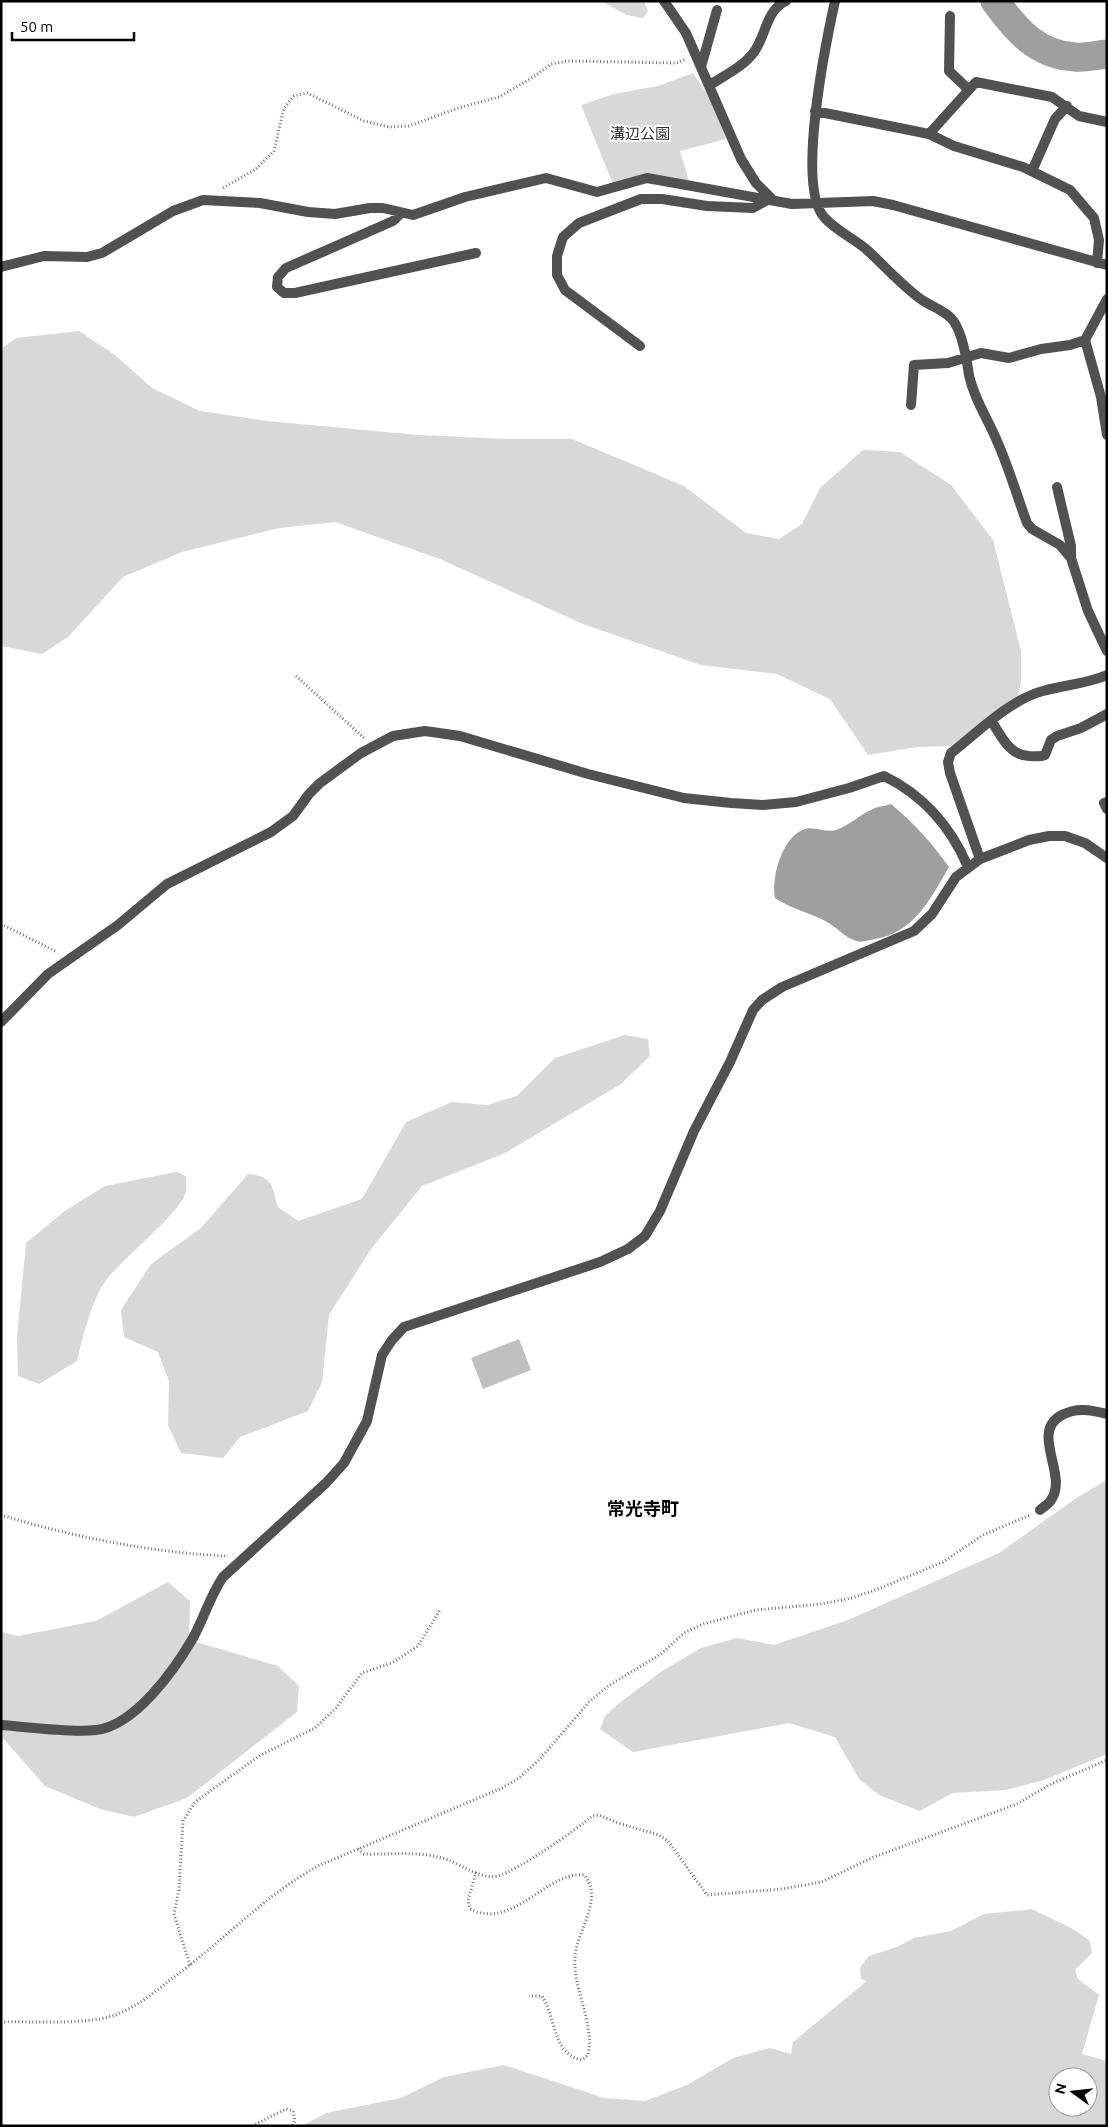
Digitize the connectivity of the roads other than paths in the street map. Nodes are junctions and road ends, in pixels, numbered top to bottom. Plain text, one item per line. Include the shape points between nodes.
1 (786, 1) edge
2 (835, 1) edge
3 (665, 2) edge
4 (717, 10) dead end
5 (950, 16) dead end
6 (701, 67) junction
7 (710, 85) junction
8 (968, 89) junction
9 (1067, 106) junction
10 (815, 111) junction
11 (1107, 122) edge
12 (929, 134) junction
13 (1032, 171) junction
14 (771, 198) junction
15 (816, 204) junction
16 (400, 214) junction
17 (476, 253) dead end
18 (1102, 264) edge
19 (1, 267) edge
20 (1107, 299) edge
21 (1085, 340) junction
22 (640, 346) dead end
23 (968, 356) junction
24 (912, 405) dead end
25 (1107, 434) edge
26 (1056, 487) dead end
27 (1071, 558) junction
28 (1107, 651) edge
29 (1107, 676) edge
30 (1107, 714) edge
31 (992, 722) junction
32 (1107, 802) edge
33 (1107, 809) edge
34 (1107, 858) edge
35 (980, 859) junction
36 (968, 867) junction
37 (1, 1022) edge
38 (1107, 1414) edge
39 (1040, 1510) road end
40 (1, 1725) edge

1 - 7 street via 771,14 754,52
2 - 10 street
3 - 6 street via 686,33
4 - 6 street
5 - 8 street via 949,71
6 - 7 street
7 - 14 street via 741,159 756,183
8 - 9 street via 976,82 1052,97
8 - 12 street
9 - 11 street via 1080,116
9 - 13 street via 1055,119
10 - 12 street
10 - 15 street via 812,162
12 - 13 street via 954,146
13 - 18 street via 1070,190 1094,218
14 - 15 street via 792,204
14 - 16 street via 647,178 597,192 546,178 465,197 413,215
14 - 22 street via 753,208 641,199 579,223 564,237 557,256 557,275 565,290
15 - 18 street via 873,201 893,205
15 - 23 street via 823,217 867,250 894,279 952,318
16 - 17 street via 393,221 286,268 278,277 277,287 284,293 295,293
16 - 19 street via 383,208 335,214 260,203 203,200 173,211 102,252 87,257 44,256
20 - 21 street
21 - 23 street via 1009,358 981,353
21 - 25 street via 1101,397
23 - 24 street via 948,363 914,365
23 - 27 street via 975,394 998,442 1027,523 1060,545
26 - 27 street
27 - 28 street via 1088,611
29 - 31 street via 1026,697
30 - 31 street via 1057,736 1041,756 1015,753
31 - 35 street via 951,753 948,762
32 - 33 street via 1104,803
34 - 35 street via 1084,843 1065,836 1049,836 1029,840
35 - 36 street
36 - 37 street via 948,828 930,808 904,786 884,776 796,802 731,803 684,798 460,736 425,731 393,736 373,746 320,784 293,816 271,832 167,884 118,925 48,974
36 - 40 street via 956,877 932,914 914,931 782,987 752,1010 660,1211 645,1236 628,1249 600,1262 404,1327 382,1355 367,1421 344,1463 223,1577 212,1592 194,1636 181,1656 157,1688 131,1714 114,1726 96,1730
38 - 39 street via 1079,1409 1059,1417 1050,1426 1048,1437 1056,1483 1052,1499

